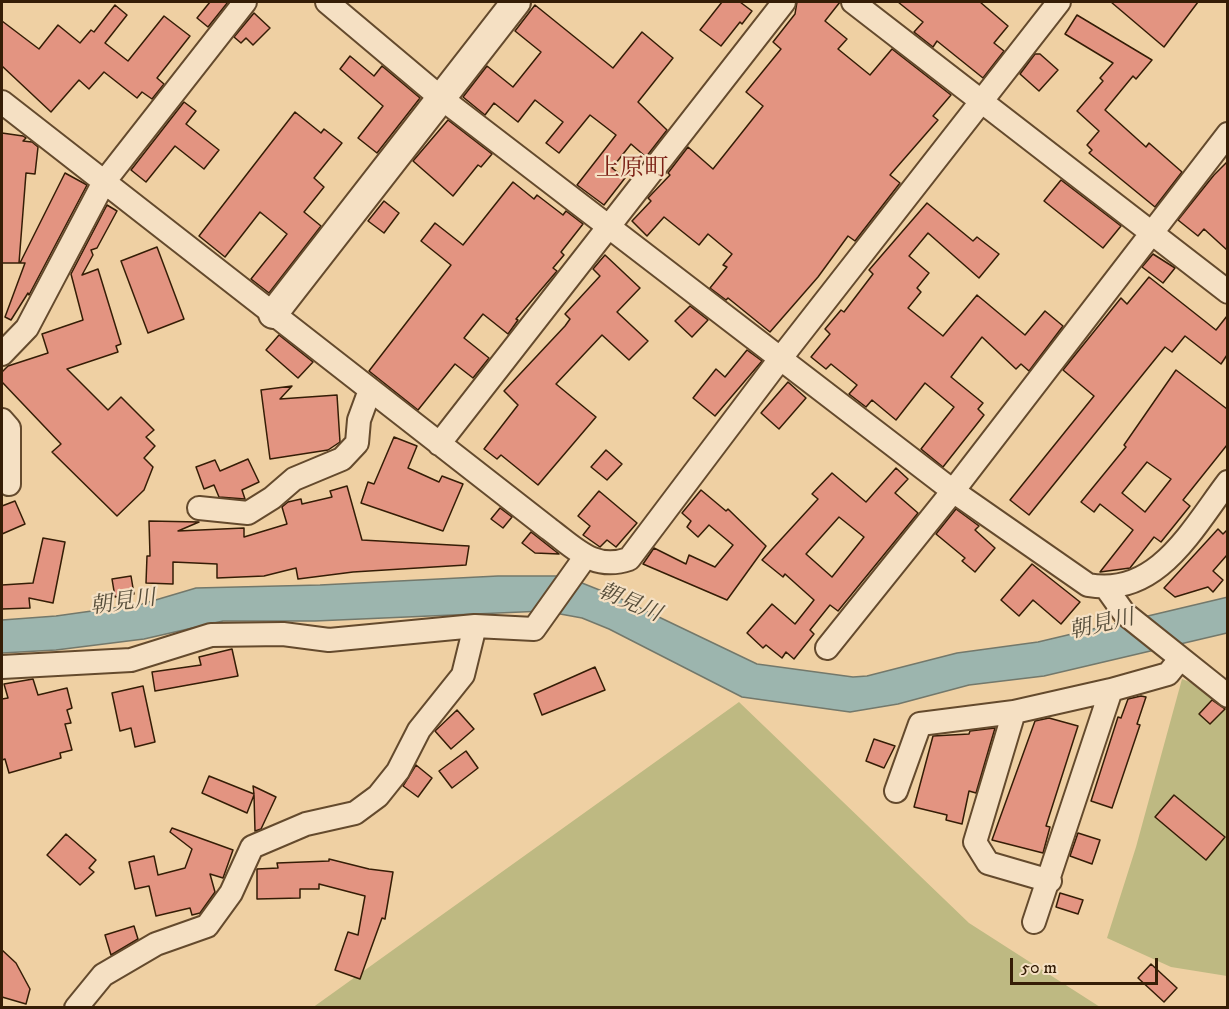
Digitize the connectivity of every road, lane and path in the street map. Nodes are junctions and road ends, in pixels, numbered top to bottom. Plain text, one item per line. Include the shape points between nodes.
1 (245, 2) edge
2 (327, 2) edge
3 (516, 2) edge
4 (784, 2) edge
5 (853, 2) edge
6 (1059, 2) edge
7 (441, 98) junction
8 (2, 102) edge
9 (982, 102) junction
10 (1227, 134) edge
11 (104, 182) junction
12 (609, 227) junction
13 (1151, 233) junction
14 (1227, 292) edge
15 (273, 314) junction
16 (2, 354) edge
17 (780, 359) junction
18 (370, 390) junction
19 (2, 420) edge
20 (439, 444) junction
21 (1227, 482) edge
22 (9, 484) dead end
23 (953, 491) junction
24 (199, 508) dead end
25 (580, 565) junction
26 (1107, 589) junction
27 (475, 626) junction
28 (827, 648) dead end
29 (1180, 659) junction
30 (2, 668) edge
31 (1111, 690) junction
32 (1227, 696) edge
33 (1014, 712) junction
34 (896, 791) dead end
35 (1050, 881) junction
36 (1034, 922) dead end
37 (76, 1008) edge

1 - 11 street
2 - 7 street
3 - 7 street
4 - 12 street
5 - 9 street
6 - 9 street
7 - 12 street
7 - 15 street
8 - 11 street
9 - 13 street
9 - 17 street
10 - 13 street
11 - 15 street
11 - 16 street via 27,328
12 - 17 street
12 - 20 street
13 - 14 street
13 - 23 street
15 - 18 street
17 - 23 street
17 - 25 street via 629,558 613,564 592,561
18 - 20 street
18 - 24 street via 359,420 357,443 342,459 294,479 248,513
19 - 22 street via 9,428
20 - 25 street
21 - 26 street via 1168,560 1149,575
23 - 26 street via 1088,585
23 - 28 street
25 - 27 street via 534,629
26 - 29 street via 1124,613
27 - 30 street via 329,640 282,634 211,635 131,660
27 - 37 street via 463,675 419,730 398,771 378,796 355,813 306,824 252,847 231,893 207,926 156,944 103,975
29 - 31 street via 1168,674
29 - 32 street
31 - 33 street
31 - 35 street
33 - 34 street via 920,724
33 - 35 street via 975,842 988,863
35 - 36 street

